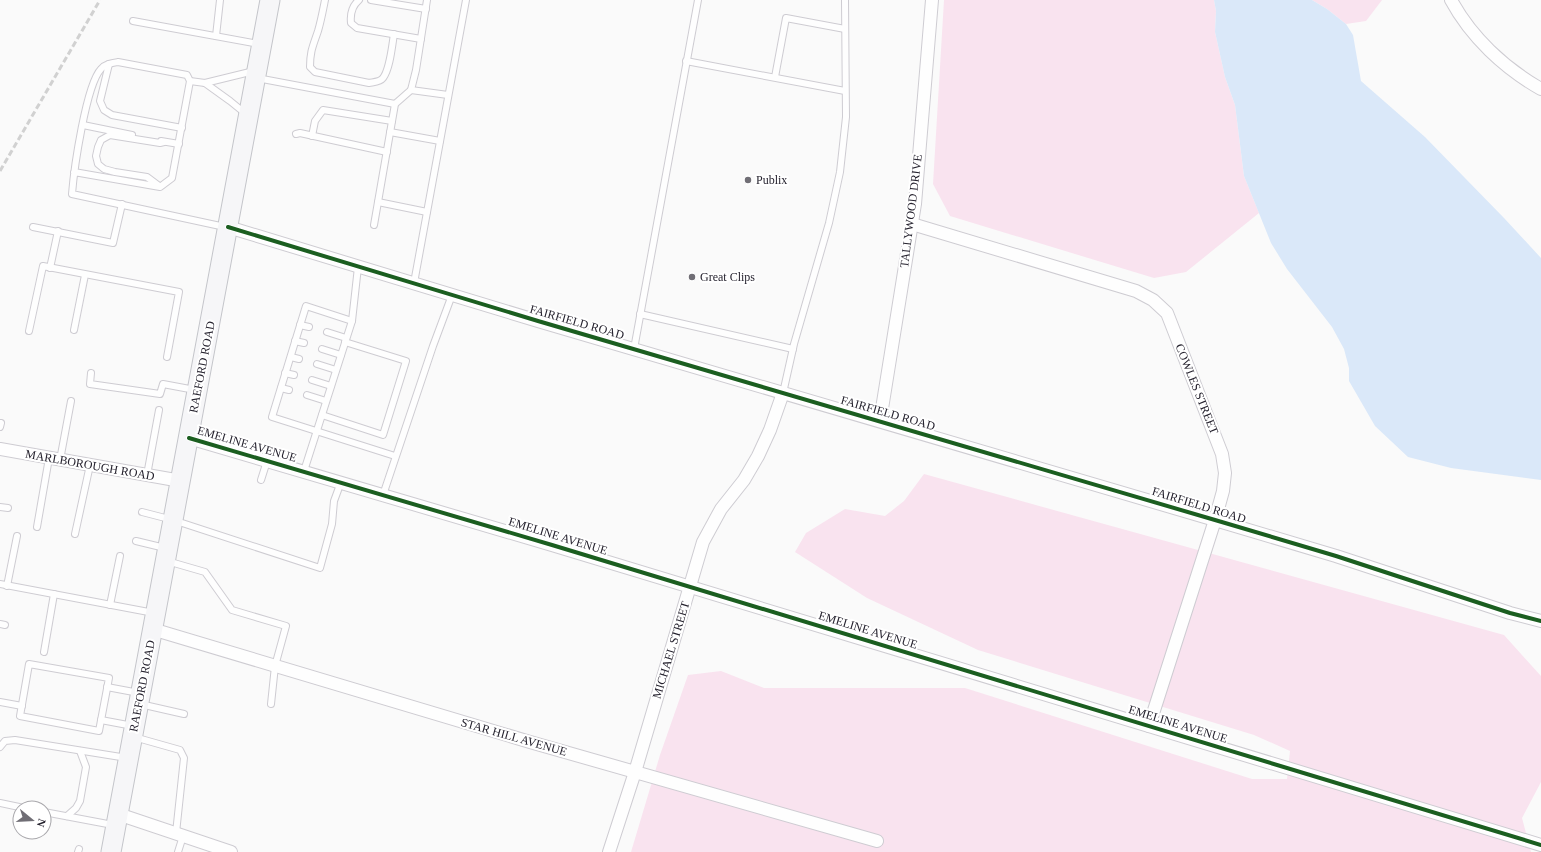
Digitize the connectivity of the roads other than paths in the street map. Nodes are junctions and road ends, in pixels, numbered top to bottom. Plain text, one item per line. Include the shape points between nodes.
1 (220, 0) edge
2 (270, 0) edge
3 (325, 0) edge
4 (358, 0) edge
5 (371, 0) edge
6 (427, 0) edge
7 (466, 0) edge
8 (698, 0) edge
9 (844, 0) edge
10 (932, 0) edge
11 (1451, 0) edge
12 (426, 9) junction
13 (133, 21) dead end
14 (845, 29) junction
15 (394, 34) junction
16 (216, 36) junction
17 (421, 39) junction
18 (262, 44) junction
19 (686, 60) junction
20 (109, 64) junction
21 (256, 74) junction
22 (775, 78) junction
23 (190, 81) junction
24 (205, 83) junction
25 (1541, 89) edge
26 (411, 90) junction
27 (846, 91) junction
28 (448, 95) junction
29 (395, 104) junction
30 (249, 117) junction
31 (392, 121) junction
32 (83, 125) junction
33 (182, 128) junction
34 (390, 132) junction
35 (296, 134) dead end
36 (312, 136) junction
37 (440, 141) junction
38 (164, 142) junction
39 (179, 144) junction
40 (387, 152) junction
41 (74, 172) junction
42 (160, 187) junction
43 (378, 202) junction
44 (122, 204) junction
45 (427, 212) junction
46 (374, 224) dead end
47 (912, 224) junction
48 (33, 226) dead end
49 (228, 228) junction
50 (58, 231) junction
51 (358, 267) junction
52 (50, 268) junction
53 (85, 274) junction
54 (414, 283) junction
55 (452, 295) junction
56 (640, 314) junction
57 (352, 320) junction
58 (300, 325) junction
59 (309, 327) dead end
60 (74, 330) dead end
61 (29, 331) dead end
62 (327, 332) dead end
63 (346, 340) junction
64 (295, 341) junction
65 (304, 343) dead end
66 (322, 349) dead end
67 (634, 349) junction
68 (792, 349) junction
69 (341, 355) junction
70 (291, 357) junction
71 (167, 358) dead end
72 (299, 359) dead end
73 (317, 364) dead end
74 (336, 370) junction
75 (91, 373) dead end
76 (286, 373) junction
77 (294, 375) dead end
78 (312, 380) dead end
79 (331, 386) junction
80 (281, 388) junction
81 (198, 390) junction
82 (289, 390) dead end
83 (783, 393) junction
84 (307, 395) dead end
85 (71, 401) dead end
86 (326, 401) junction
87 (159, 410) dead end
88 (322, 415) junction
89 (880, 421) junction
90 (317, 432) junction
91 (189, 438) junction
92 (0, 449) edge
93 (395, 456) junction
94 (55, 459) junction
95 (267, 461) junction
96 (90, 465) junction
97 (304, 471) junction
98 (147, 475) junction
99 (261, 480) dead end
100 (181, 481) junction
101 (340, 482) junction
102 (382, 495) junction
103 (0, 507) edge
104 (8, 508) dead end
105 (142, 512) dead end
106 (173, 520) junction
107 (1215, 520) junction
108 (37, 527) dead end
109 (75, 534) dead end
110 (17, 536) dead end
111 (136, 541) dead end
112 (167, 555) junction
113 (120, 556) dead end
114 (0, 584) edge
115 (7, 586) junction
116 (690, 587) junction
117 (54, 594) junction
118 (110, 604) junction
119 (154, 621) junction
120 (1541, 621) edge
121 (44, 652) dead end
122 (275, 666) junction
123 (107, 687) junction
124 (139, 698) junction
125 (0, 702) edge
126 (272, 704) dead end
127 (22, 706) junction
128 (184, 714) dead end
129 (101, 720) junction
130 (1149, 726) junction
131 (133, 732) junction
132 (0, 747) edge
133 (80, 751) junction
134 (128, 759) junction
135 (635, 772) junction
136 (0, 803) edge
137 (12, 806) edge
138 (52, 813) edge
139 (67, 816) junction
140 (117, 820) junction
141 (180, 835) junction
142 (876, 841) dead end
143 (1541, 845) edge
144 (217, 850) edge
145 (111, 852) edge
146 (178, 852) edge
147 (231, 852) edge
148 (609, 852) edge

1 - 16 lane
2 - 18 main road, RAEFORD ROAD
3 - 15 lane via 310,58 310,68 316,72 369,83 377,82 383,78 388,68
4 - 15 lane via 350,14 351,22 357,28
5 - 12 lane
6 - 12 lane
7 - 28 lane
8 - 19 lane
9 - 14 lane
10 - 47 street, TALLYWOOD DRIVE
11 - 25 street via 1486,47 1506,66
12 - 17 lane
13 - 16 lane
14 - 22 lane via 786,18
14 - 27 lane
15 - 17 lane
16 - 18 lane
17 - 26 lane
18 - 21 main road, RAEFORD ROAD
19 - 22 lane
19 - 56 lane
20 - 23 lane via 118,62 187,75
20 - 32 lane via 101,69 89,93
20 - 33 lane via 100,101 104,110 112,116
21 - 24 lane
21 - 29 lane
21 - 30 main road, RAEFORD ROAD
22 - 27 lane
23 - 24 lane
23 - 33 lane
24 - 30 lane
26 - 28 lane
26 - 29 lane
27 - 68 lane via 840,172 829,223
28 - 37 lane
29 - 31 lane
30 - 49 main road, RAEFORD ROAD
31 - 34 lane
31 - 36 lane via 323,110 315,121
32 - 38 lane
32 - 41 lane
33 - 39 lane
34 - 37 lane
34 - 40 lane
35 - 36 lane
36 - 40 lane
37 - 45 lane
38 - 39 lane
38 - 42 lane via 110,135 101,140 96,156 98,164 104,169 147,177
39 - 42 lane via 172,178
40 - 43 lane
41 - 42 lane
41 - 44 lane via 72,194
43 - 45 lane
43 - 46 lane
44 - 49 lane
44 - 50 lane via 114,243
45 - 54 lane
47 - 89 street, TALLYWOOD DRIVE
47 - 107 street, COWLES STREET via 1136,291 1153,300 1167,313 1222,454 1225,472 1224,491
48 - 50 lane
49 - 51 street, FAIRFIELD ROAD
49 - 81 main road, RAEFORD ROAD
50 - 52 lane
51 - 54 street, FAIRFIELD ROAD
51 - 57 lane
52 - 53 lane
52 - 61 lane via 43,266
53 - 60 lane
53 - 71 lane via 179,292
54 - 55 street, FAIRFIELD ROAD
55 - 67 street, FAIRFIELD ROAD
55 - 93 lane
56 - 67 lane
56 - 68 lane
57 - 58 lane via 306,306
57 - 63 lane
58 - 59 lane
58 - 64 lane
62 - 63 lane
63 - 69 lane
63 - 88 lane via 406,361 383,435
64 - 65 lane
64 - 70 lane
66 - 69 lane
67 - 83 street, FAIRFIELD ROAD
68 - 83 lane
69 - 74 lane
70 - 72 lane
70 - 76 lane
73 - 74 lane
74 - 79 lane
75 - 81 lane via 90,384 160,394 163,384
76 - 77 lane
76 - 80 lane
78 - 79 lane
79 - 86 lane
80 - 82 lane
80 - 90 lane via 272,417
81 - 91 main road, RAEFORD ROAD
83 - 89 street, FAIRFIELD ROAD
83 - 116 street, MICHAEL STREET via 758,456 744,480 721,509 703,542
84 - 86 lane
85 - 94 lane
86 - 88 lane
87 - 98 lane
88 - 90 lane
89 - 107 street, FAIRFIELD ROAD
90 - 93 lane
90 - 97 lane
91 - 95 street, EMELINE AVENUE
91 - 100 main road, RAEFORD ROAD
92 - 94 street, MARLBOROUGH ROAD
93 - 102 lane
94 - 96 street, MARLBOROUGH ROAD
94 - 108 lane
95 - 97 street, EMELINE AVENUE
95 - 99 lane
96 - 98 street, MARLBOROUGH ROAD
96 - 109 lane
97 - 101 street, EMELINE AVENUE
98 - 100 street, MARLBOROUGH ROAD
100 - 106 main road, RAEFORD ROAD
101 - 102 street, EMELINE AVENUE
101 - 106 lane via 320,568
102 - 116 street, EMELINE AVENUE
103 - 104 lane
105 - 106 lane
106 - 112 main road, RAEFORD ROAD
107 - 120 street, FAIRFIELD ROAD
107 - 130 street, COWLES STREET
110 - 115 lane
111 - 112 lane
112 - 119 main road, RAEFORD ROAD
112 - 122 lane via 206,572 232,610 286,626
113 - 118 lane
114 - 115 lane
115 - 117 lane
116 - 130 street, EMELINE AVENUE
116 - 135 street, MICHAEL STREET
117 - 118 lane
117 - 121 lane
118 - 119 lane
119 - 122 street, STAR HILL AVENUE
119 - 124 main road, RAEFORD ROAD
122 - 126 lane
122 - 135 street, STAR HILL AVENUE
123 - 124 lane
123 - 127 lane via 109,678 29,664
123 - 129 lane
124 - 128 lane
124 - 131 main road, RAEFORD ROAD
125 - 127 lane
127 - 129 lane via 20,716 91,730 98,731
129 - 131 lane
130 - 143 street, EMELINE AVENUE
131 - 134 main road, RAEFORD ROAD
131 - 141 lane via 180,750 184,758
132 - 133 lane via 5,741 15,740
133 - 134 lane
133 - 139 lane via 86,766 80,801
134 - 140 main road, RAEFORD ROAD
135 - 142 street, STAR HILL AVENUE
135 - 148 street, MICHAEL STREET
136 - 137 lane
138 - 139 lane
139 - 140 lane
140 - 141 street
140 - 145 main road, RAEFORD ROAD
141 - 144 street
141 - 146 lane
144 - 147 street

